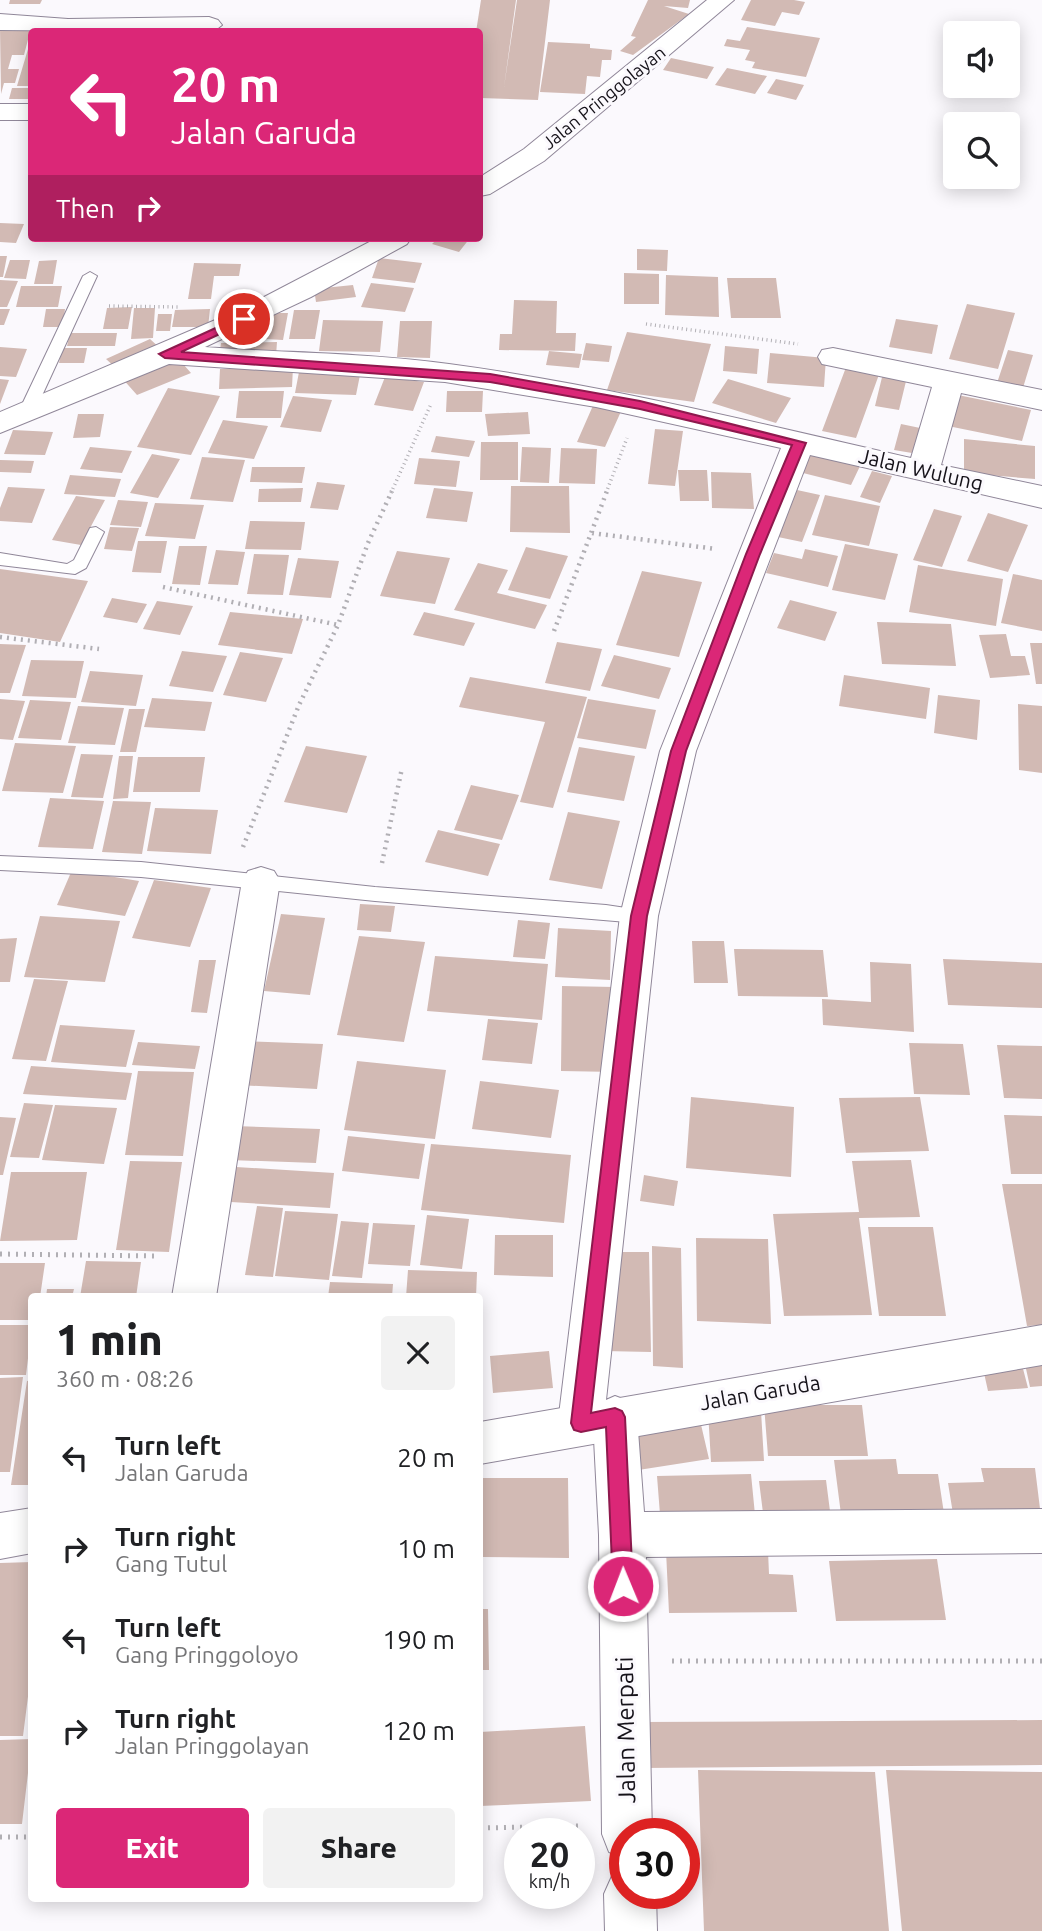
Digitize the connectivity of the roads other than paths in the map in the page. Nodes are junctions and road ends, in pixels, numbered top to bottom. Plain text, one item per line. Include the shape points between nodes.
1 (722, 0) edge
2 (209, 19) edge
3 (0, 22) edge
4 (0, 112) edge
5 (28, 112) edge
6 (483, 186) edge
7 (390, 242) edge
8 (90, 276) dead end
9 (165, 354) junction
10 (833, 357) road end
11 (948, 381) junction
12 (1042, 400) edge
13 (7, 421) edge
14 (799, 443) junction
15 (923, 471) junction
16 (1042, 497) edge
17 (96, 532) dead end
18 (0, 559) edge
19 (0, 863) edge
20 (246, 879) junction
21 (639, 916) junction
22 (194, 1293) edge
23 (1042, 1345) edge
24 (598, 1420) junction
25 (483, 1442) edge
26 (28, 1531) edge
27 (1042, 1531) edge
28 (622, 1535) junction
29 (0, 1536) edge
30 (627, 1818) edge
31 (630, 1909) edge
32 (631, 1931) edge

1 - 6 street, Jalan Pringgolayan via 534,155
2 - 3 street via 68,27
4 - 5 street
7 - 9 street via 328,279
8 - 13 lane via 77,306
9 - 13 street
9 - 14 street, Jalan Wulung via 445,373 640,405
10 - 11 street
11 - 12 street
11 - 15 street
14 - 15 street, Jalan Wulung
14 - 21 street, Jalan Merpati via 678,751
15 - 16 street, Jalan Wulung
17 - 18 lane via 80,564 69,570
19 - 20 lane
20 - 21 lane
20 - 22 street
21 - 24 street, Jalan Merpati
23 - 24 street, Jalan Garuda
24 - 25 street, Jalan Garuda
24 - 28 street, Jalan Merpati
26 - 29 street
27 - 28 street
28 - 30 street, Jalan Merpati
31 - 32 street

